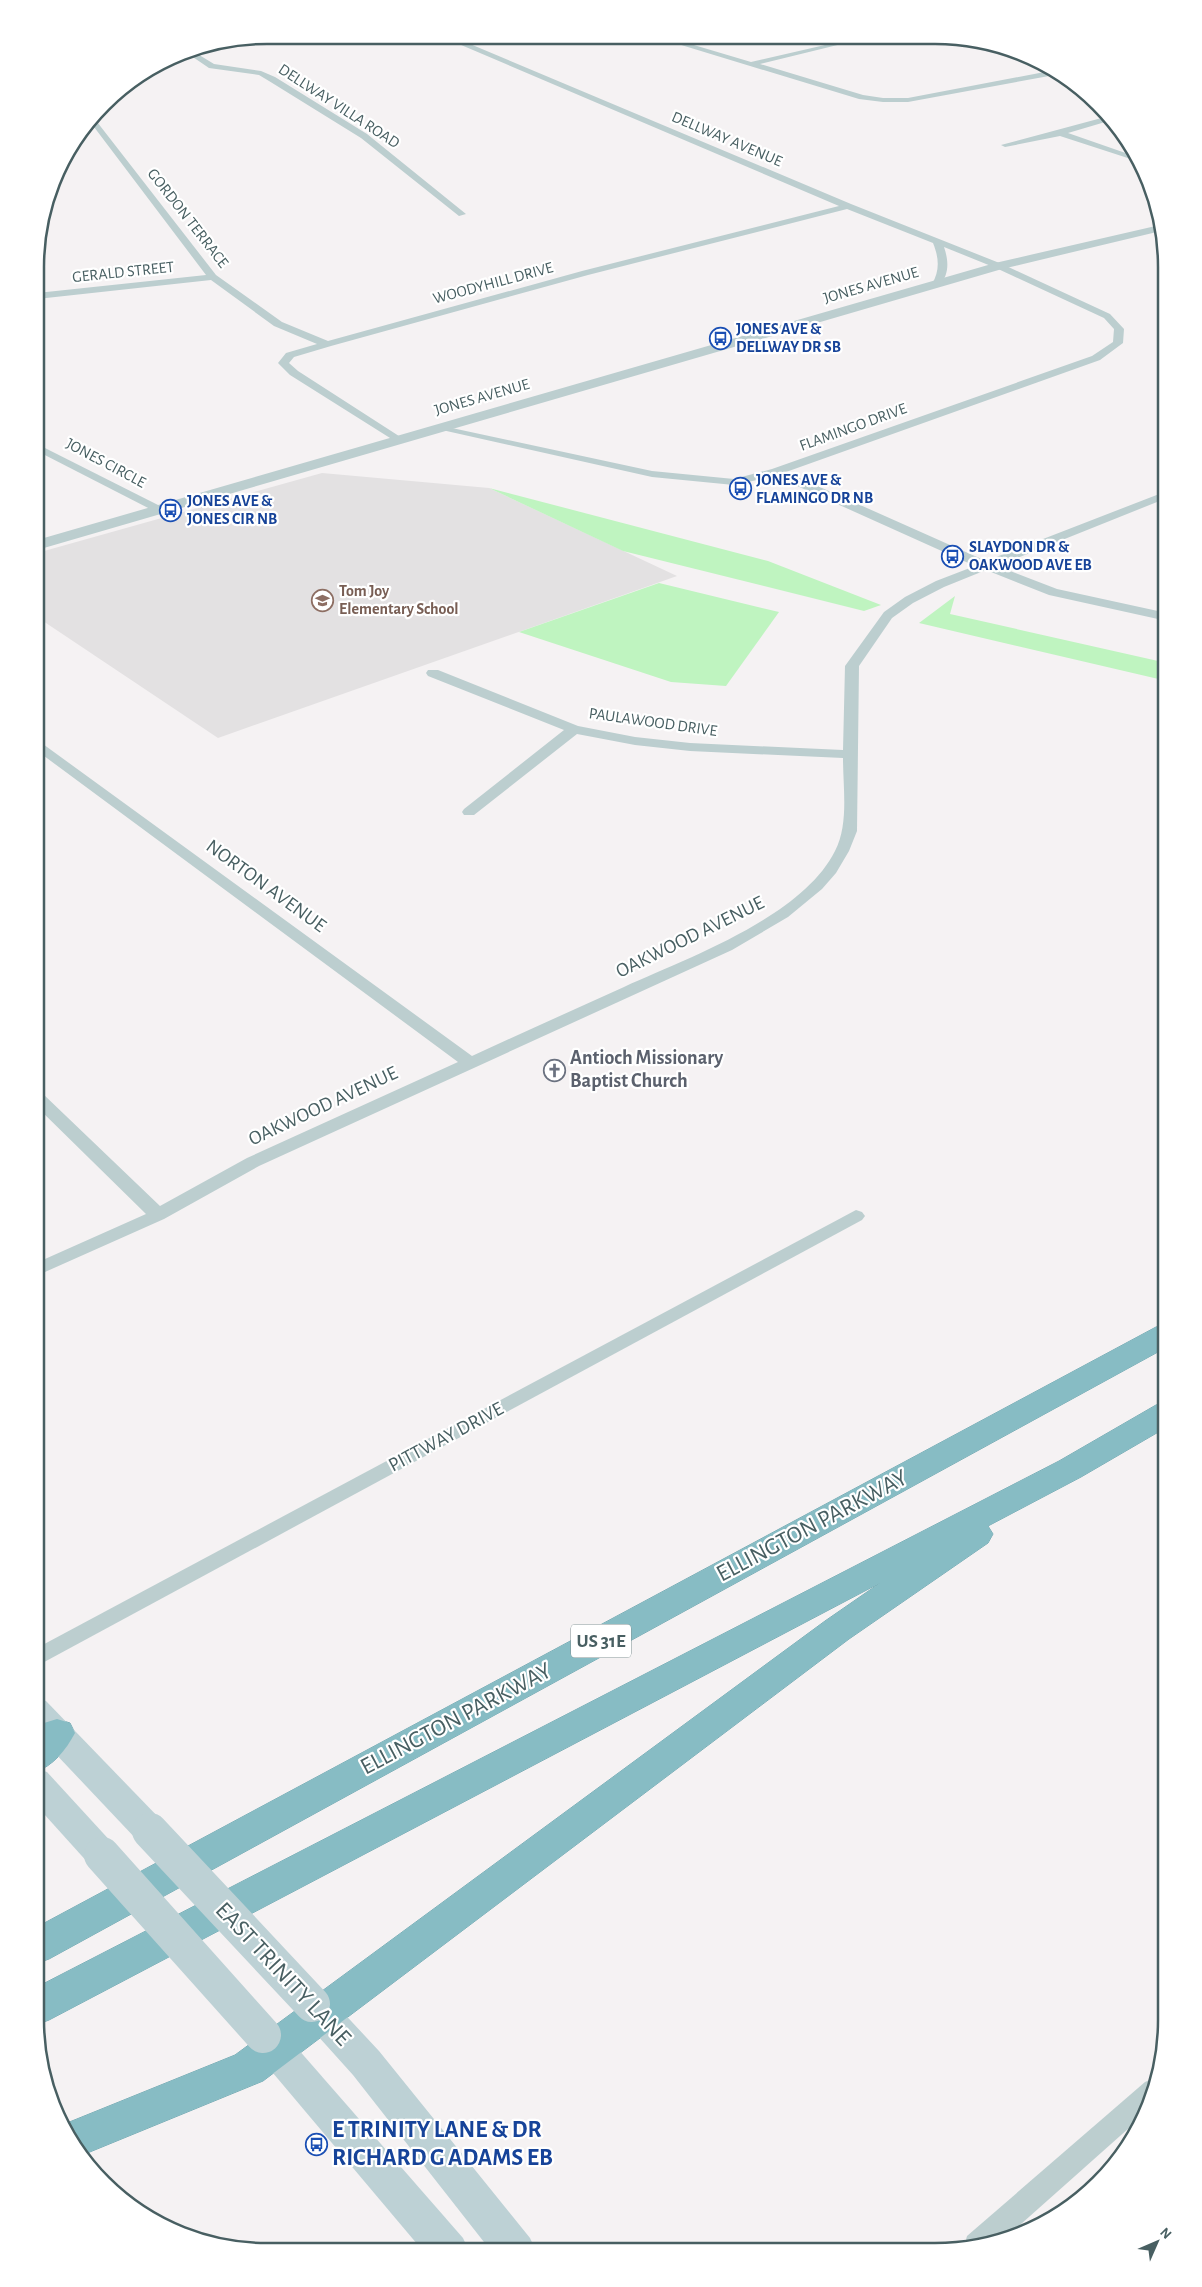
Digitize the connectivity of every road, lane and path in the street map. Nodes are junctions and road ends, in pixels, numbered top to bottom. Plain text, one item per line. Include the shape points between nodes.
1 (463, 44) edge
2 (682, 44) edge
3 (838, 44) edge
4 (195, 56) edge
5 (752, 64) junction
6 (1047, 74) edge
7 (1103, 120) edge
8 (96, 124) edge
9 (1060, 133) junction
10 (1005, 145) dead end
11 (1129, 157) edge
12 (848, 206) junction
13 (462, 214) dead end
14 (1155, 229) edge
15 (937, 242) junction
16 (999, 266) junction
17 (213, 276) junction
18 (936, 284) junction
19 (44, 295) edge
20 (327, 344) junction
21 (442, 427) junction
22 (398, 440) junction
23 (44, 451) edge
24 (776, 472) junction
25 (1158, 497) edge
26 (160, 510) junction
27 (44, 543) edge
28 (984, 565) junction
29 (1158, 615) edge
30 (433, 673) dead end
31 (574, 729) junction
32 (44, 749) edge
33 (850, 754) junction
34 (469, 812) dead end
35 (470, 1063) junction
36 (44, 1105) edge
37 (158, 1215) junction
38 (856, 1216) dead end
39 (44, 1266) edge
40 (1158, 1339) edge
41 (1158, 1418) edge
42 (1070, 1469) junction
43 (44, 1654) edge
44 (44, 1738) edge
45 (44, 1791) edge
46 (44, 1942) edge
47 (44, 2003) edge
48 (316, 2010) junction
49 (269, 2042) junction
50 (1143, 2099) edge
51 (77, 2138) edge
52 (985, 2238) edge
53 (442, 2243) edge
54 (510, 2243) edge

1 - 12 street, DELLWAY AVENUE
2 - 5 street
3 - 5 street
4 - 13 street, DELLWAY VILLA ROAD via 212,66 261,73 272,79 364,136
5 - 6 street via 862,97 883,100 908,100
7 - 9 street
8 - 17 street, GORDON TERRACE
9 - 10 street
9 - 11 street
12 - 15 street, DELLWAY AVENUE
12 - 20 street, WOODYHILL DRIVE via 585,273
14 - 16 street, JONES AVENUE
15 - 16 street, DELLWAY AVENUE
15 - 18 street, JONES AVENUE via 943,254 944,269
16 - 18 street, JONES AVENUE
16 - 24 street, FLAMINGO DRIVE via 1107,316 1119,330 1118,343 1096,358
17 - 19 street, GERALD STREET
17 - 20 street, GORDON TERRACE via 278,324
18 - 21 street, JONES AVENUE
20 - 22 street, WOODYHILL DRIVE via 290,355 283,363
21 - 22 street, JONES AVENUE
21 - 24 street, FLAMINGO DRIVE via 652,474 734,482
22 - 26 street, JONES AVENUE
23 - 26 street, JONES CIRCLE
24 - 28 street
25 - 28 street, OAKWOOD AVENUE
26 - 27 street, JONES AVENUE
28 - 29 street via 1053,592
28 - 33 street, OAKWOOD AVENUE via 909,600 888,615 871,636 852,666
30 - 31 street, PAULAWOOD DRIVE
31 - 33 street, PAULAWOOD DRIVE via 690,747
31 - 34 street
32 - 35 street, NORTON AVENUE
33 - 35 street, OAKWOOD AVENUE via 850,830 846,844 819,885 783,915 726,947
35 - 37 street, OAKWOOD AVENUE via 253,1162
36 - 37 street
37 - 39 street, OAKWOOD AVENUE
38 - 43 street, PITTWAY DRIVE
40 - 46 highway, ELLINGTON PARKWAY / US 31E
41 - 42 highway
42 - 47 highway
42 - 48 highway via 837,1630
44 - 48 main road, EAST TRINITY LANE, bridge via 150,1831
45 - 49 main road, bridge
48 - 49 highway
48 - 54 main road, EAST TRINITY LANE via 366,2063
49 - 51 highway via 249,2068
49 - 53 main road
50 - 52 street

